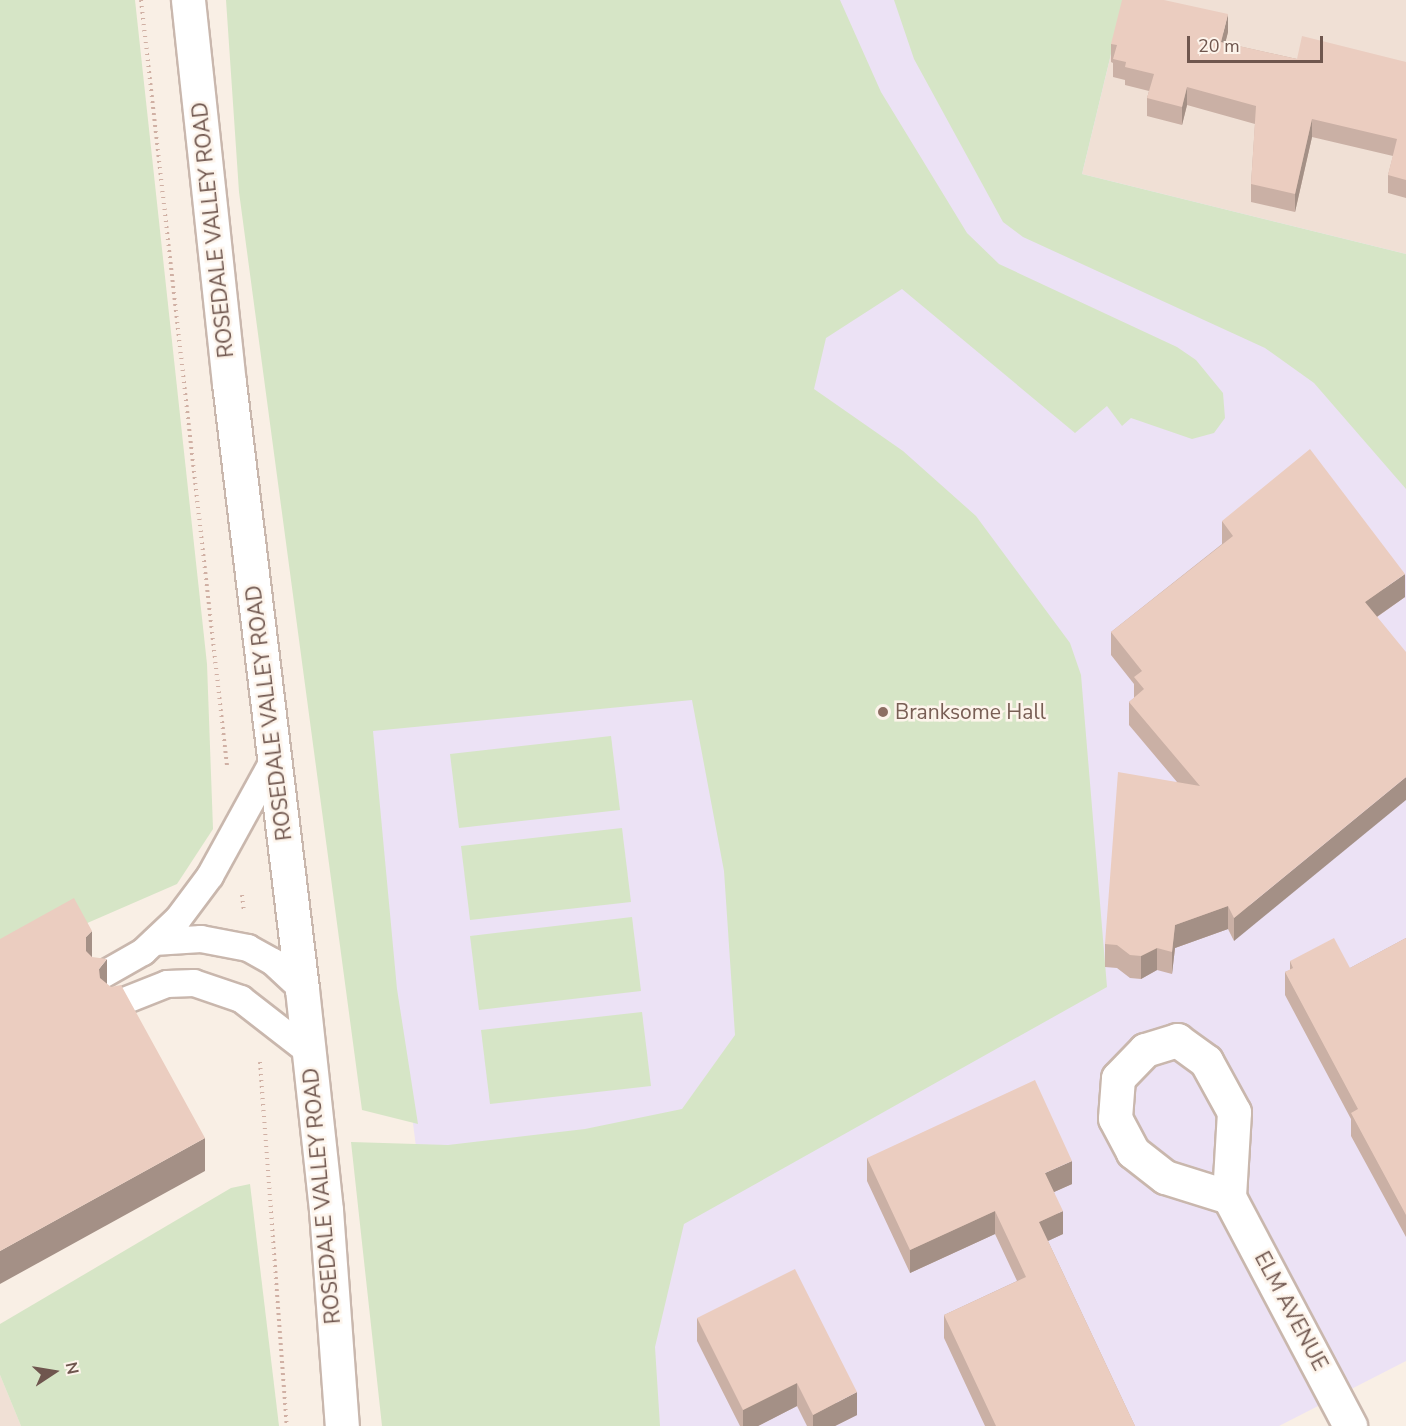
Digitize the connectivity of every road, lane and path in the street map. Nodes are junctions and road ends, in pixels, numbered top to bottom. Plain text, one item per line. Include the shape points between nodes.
1 (141, 0) edge
2 (188, 0) edge
3 (275, 758) junction
4 (227, 768) dead end
5 (234, 831) junction
6 (154, 942) junction
7 (248, 948) junction
8 (99, 976) edge
9 (302, 989) junction
10 (114, 1005) edge
11 (256, 1012) junction
12 (309, 1052) junction
13 (1229, 1197) junction
14 (287, 1426) edge
15 (342, 1426) edge
16 (1350, 1426) edge

1 - 4 path
2 - 3 street, ROSEDALE VALLEY ROAD
3 - 5 lane
3 - 9 street, ROSEDALE VALLEY ROAD
5 - 6 lane via 210,876 178,919
5 - 7 path
6 - 7 lane via 201,939
6 - 8 lane
7 - 9 lane via 273,962
9 - 12 street, ROSEDALE VALLEY ROAD
10 - 11 lane via 167,984 194,983 223,991
11 - 12 lane
11 - 14 path
12 - 15 street, ROSEDALE VALLEY ROAD via 326,1210
13 - 13 street via 1234,1112 1206,1061 1177,1040 1145,1050 1118,1078 1115,1118 1133,1152 1165,1177
13 - 16 street, ELM AVENUE

